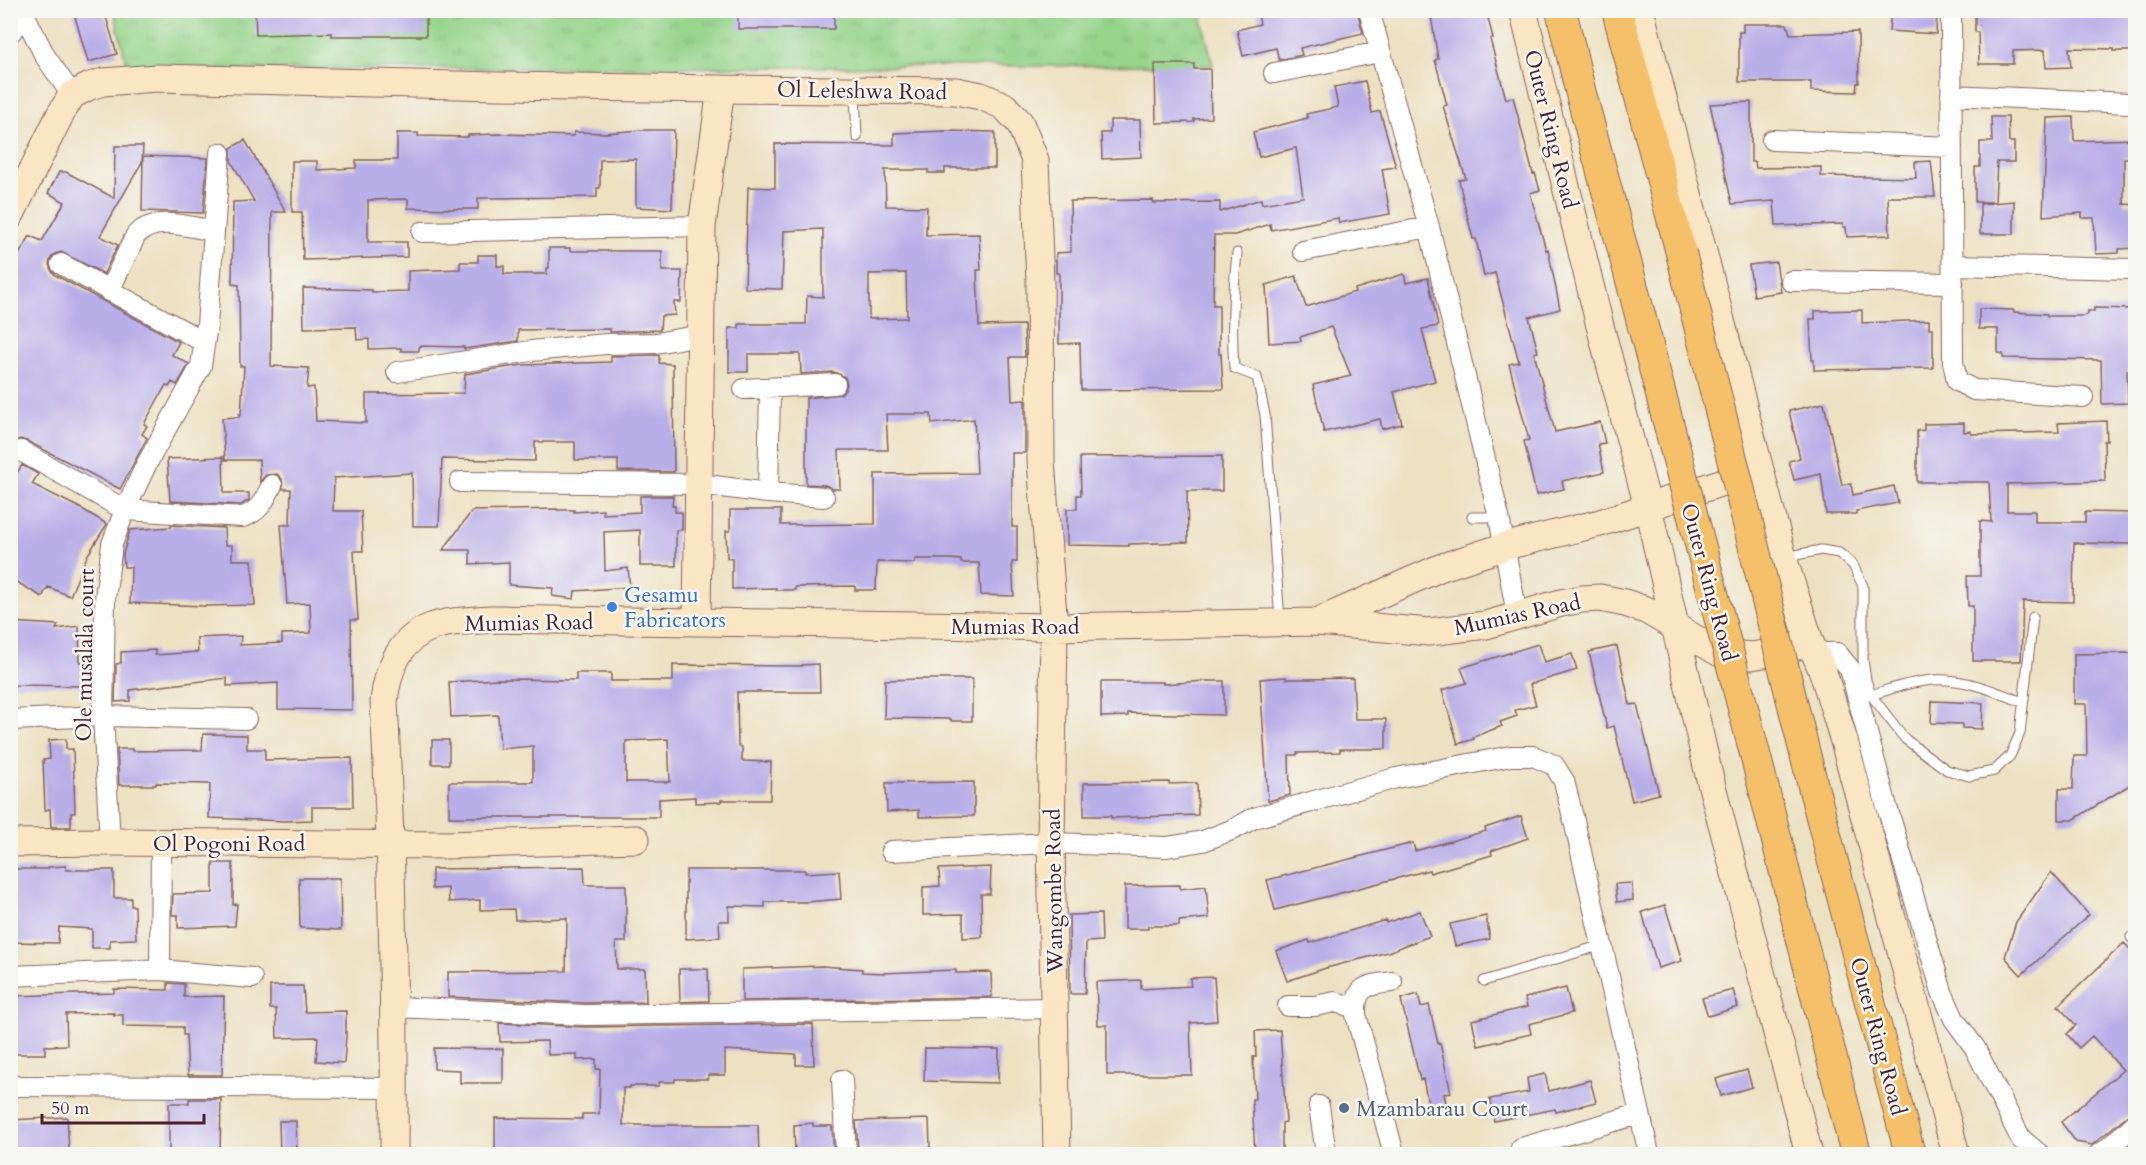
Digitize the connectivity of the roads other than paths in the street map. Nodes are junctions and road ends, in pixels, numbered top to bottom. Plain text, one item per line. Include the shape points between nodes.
1 (1369, 10) edge
2 (1523, 10) edge
3 (1561, 10) edge
4 (1617, 10) edge
5 (1640, 10) edge
6 (1951, 10) edge
7 (23, 13) edge
8 (10, 33) edge
9 (1380, 51) junction
10 (1274, 73) dead end
11 (721, 89) junction
12 (855, 90) junction
13 (72, 95) junction
14 (1952, 95) junction
15 (2129, 103) dead end
16 (857, 137) dead end
17 (1772, 140) dead end
18 (1952, 147) junction
19 (220, 153) dead end
20 (10, 216) edge
21 (702, 226) junction
22 (1429, 227) junction
23 (214, 231) junction
24 (422, 232) dead end
25 (1303, 252) dead end
26 (1237, 253) dead end
27 (61, 264) dead end
28 (2132, 269) dead end
29 (1953, 274) junction
30 (1791, 281) dead end
31 (109, 291) junction
32 (700, 335) junction
33 (204, 342) junction
34 (397, 372) dead end
35 (835, 384) dead end
36 (770, 388) junction
37 (744, 389) dead end
38 (2083, 397) dead end
39 (21, 451) dead end
40 (1762, 478) junction
41 (460, 482) dead end
42 (699, 484) junction
43 (272, 485) dead end
44 (768, 493) junction
45 (824, 497) dead end
46 (1648, 507) junction
47 (125, 510) junction
48 (1472, 517) dead end
49 (1499, 518) junction
50 (1506, 546) junction
51 (1784, 558) junction
52 (1517, 615) junction
53 (2033, 617) dead end
54 (697, 622) junction
55 (1318, 622) junction
56 (1280, 623) junction
57 (1054, 627) junction
58 (1675, 627) junction
59 (1816, 657) junction
60 (1871, 695) junction
61 (2023, 702) junction
62 (103, 716) junction
63 (246, 718) dead end
64 (10, 720) edge
65 (636, 839) dead end
66 (111, 842) junction
67 (10, 843) edge
68 (161, 843) junction
69 (391, 843) junction
70 (1051, 843) junction
71 (891, 851) dead end
72 (1602, 945) junction
73 (160, 970) junction
74 (10, 976) edge
75 (252, 978) dead end
76 (1484, 981) dead end
77 (1392, 982) dead end
78 (1288, 1006) dead end
79 (394, 1007) junction
80 (1055, 1008) junction
81 (1356, 1008) junction
82 (842, 1080) dead end
83 (10, 1086) edge
84 (394, 1088) junction
85 (1319, 1106) dead end
86 (1639, 1114) junction
87 (2136, 1124) edge
88 (1521, 1148) dead end
89 (394, 1155) edge
90 (846, 1155) edge
91 (1058, 1155) edge
92 (1326, 1155) edge
93 (1394, 1155) edge
94 (1649, 1155) edge
95 (1809, 1155) edge
96 (1856, 1155) edge
97 (1910, 1155) edge
98 (1956, 1155) edge
99 (2039, 1155) edge
100 (2099, 1155) edge

1 - 9 street
2 - 46 main road, Outer Ring Road
3 - 96 main road, Outer Ring Road, bridge
4 - 97 main road, Outer Ring Road, bridge
5 - 40 main road
6 - 14 street
7 - 8 street
7 - 13 street via 45,56
9 - 10 street
9 - 22 street
11 - 12 main road, Ol Leleshwa Road
11 - 13 main road, Ol Leleshwa Road via 157,78 103,82
11 - 21 main road
12 - 16 lane
12 - 57 main road, Ol Leleshwa Road via 956,91 981,96 1004,106 1020,123 1035,160 1041,461
13 - 20 main road
14 - 15 street
14 - 18 street
17 - 18 street
18 - 29 street
19 - 23 street, Ole musalala court
21 - 24 street
21 - 32 main road
22 - 25 street
22 - 49 street
23 - 31 street via 173,224 143,228
23 - 33 street, Ole musalala court
26 - 56 lane via 1232,300 1234,368 1257,378 1264,415
27 - 31 street
28 - 29 street
29 - 30 street
29 - 38 street via 1953,362 1957,381 1974,390
31 - 33 street
32 - 34 street via 656,343 531,351
32 - 42 main road
33 - 47 street, Ole musalala court via 201,366
35 - 36 street
36 - 37 street
36 - 44 street
39 - 47 street
40 - 46 main road, Mumias Road via 1726,481
40 - 51 main road
41 - 42 street
42 - 44 street
42 - 54 main road
43 - 47 street via 262,506 243,518
44 - 45 street
46 - 50 main road, Mumias Road
46 - 58 main road, Outer Ring Road
47 - 62 street, Ole musalala court via 112,544 107,580
48 - 49 lane
49 - 50 street
50 - 52 street
50 - 55 main road, Mumias Road via 1442,567
51 - 59 main road
51 - 60 lane via 1821,550 1839,553 1853,565 1863,586 1863,660
52 - 55 main road, Mumias Road via 1486,625 1429,632
52 - 58 main road, Mumias Road via 1600,598 1646,610
53 - 61 lane
54 - 57 main road, Mumias Road
54 - 69 main road, Mumias Road via 491,619 432,626 416,635 403,647 386,684
55 - 56 main road, Mumias Road
56 - 57 main road, Mumias Road
57 - 70 main road, Wangombe Road
58 - 59 main road, Mumias Road via 1720,653 1751,656 1777,652
58 - 95 main road, Outer Ring Road via 1708,771
59 - 98 main road via 1854,775
59 - 99 street via 1820,653 1837,653 1850,669 1942,992 2021,1139
60 - 61 lane via 1926,680 1953,681
60 - 61 lane via 1905,739 1947,770 1969,776 1994,771 2010,756 2020,733
62 - 63 street
62 - 64 street
62 - 66 street, Ole musalala court
65 - 69 main road, Ol Pogoni Road
66 - 67 main road, Ol Pogoni Road
66 - 68 main road, Ol Pogoni Road
68 - 69 main road, Ol Pogoni Road
68 - 73 street
69 - 79 main road, Mumias Road
70 - 71 street
70 - 72 street via 1167,847 1203,841 1254,818 1396,778 1511,756 1533,756 1554,765 1564,781
70 - 80 main road, Wangombe Road
72 - 76 lane
72 - 86 street
73 - 74 street
73 - 75 street
77 - 81 street via 1370,985 1360,992
78 - 81 street via 1335,1002
79 - 80 street via 585,1015
79 - 84 main road, Mumias Road
80 - 91 main road, Wangombe Road
81 - 93 street
82 - 90 street
83 - 84 street
84 - 89 main road, Mumias Road
85 - 92 street
86 - 88 street
86 - 94 street
87 - 100 street

